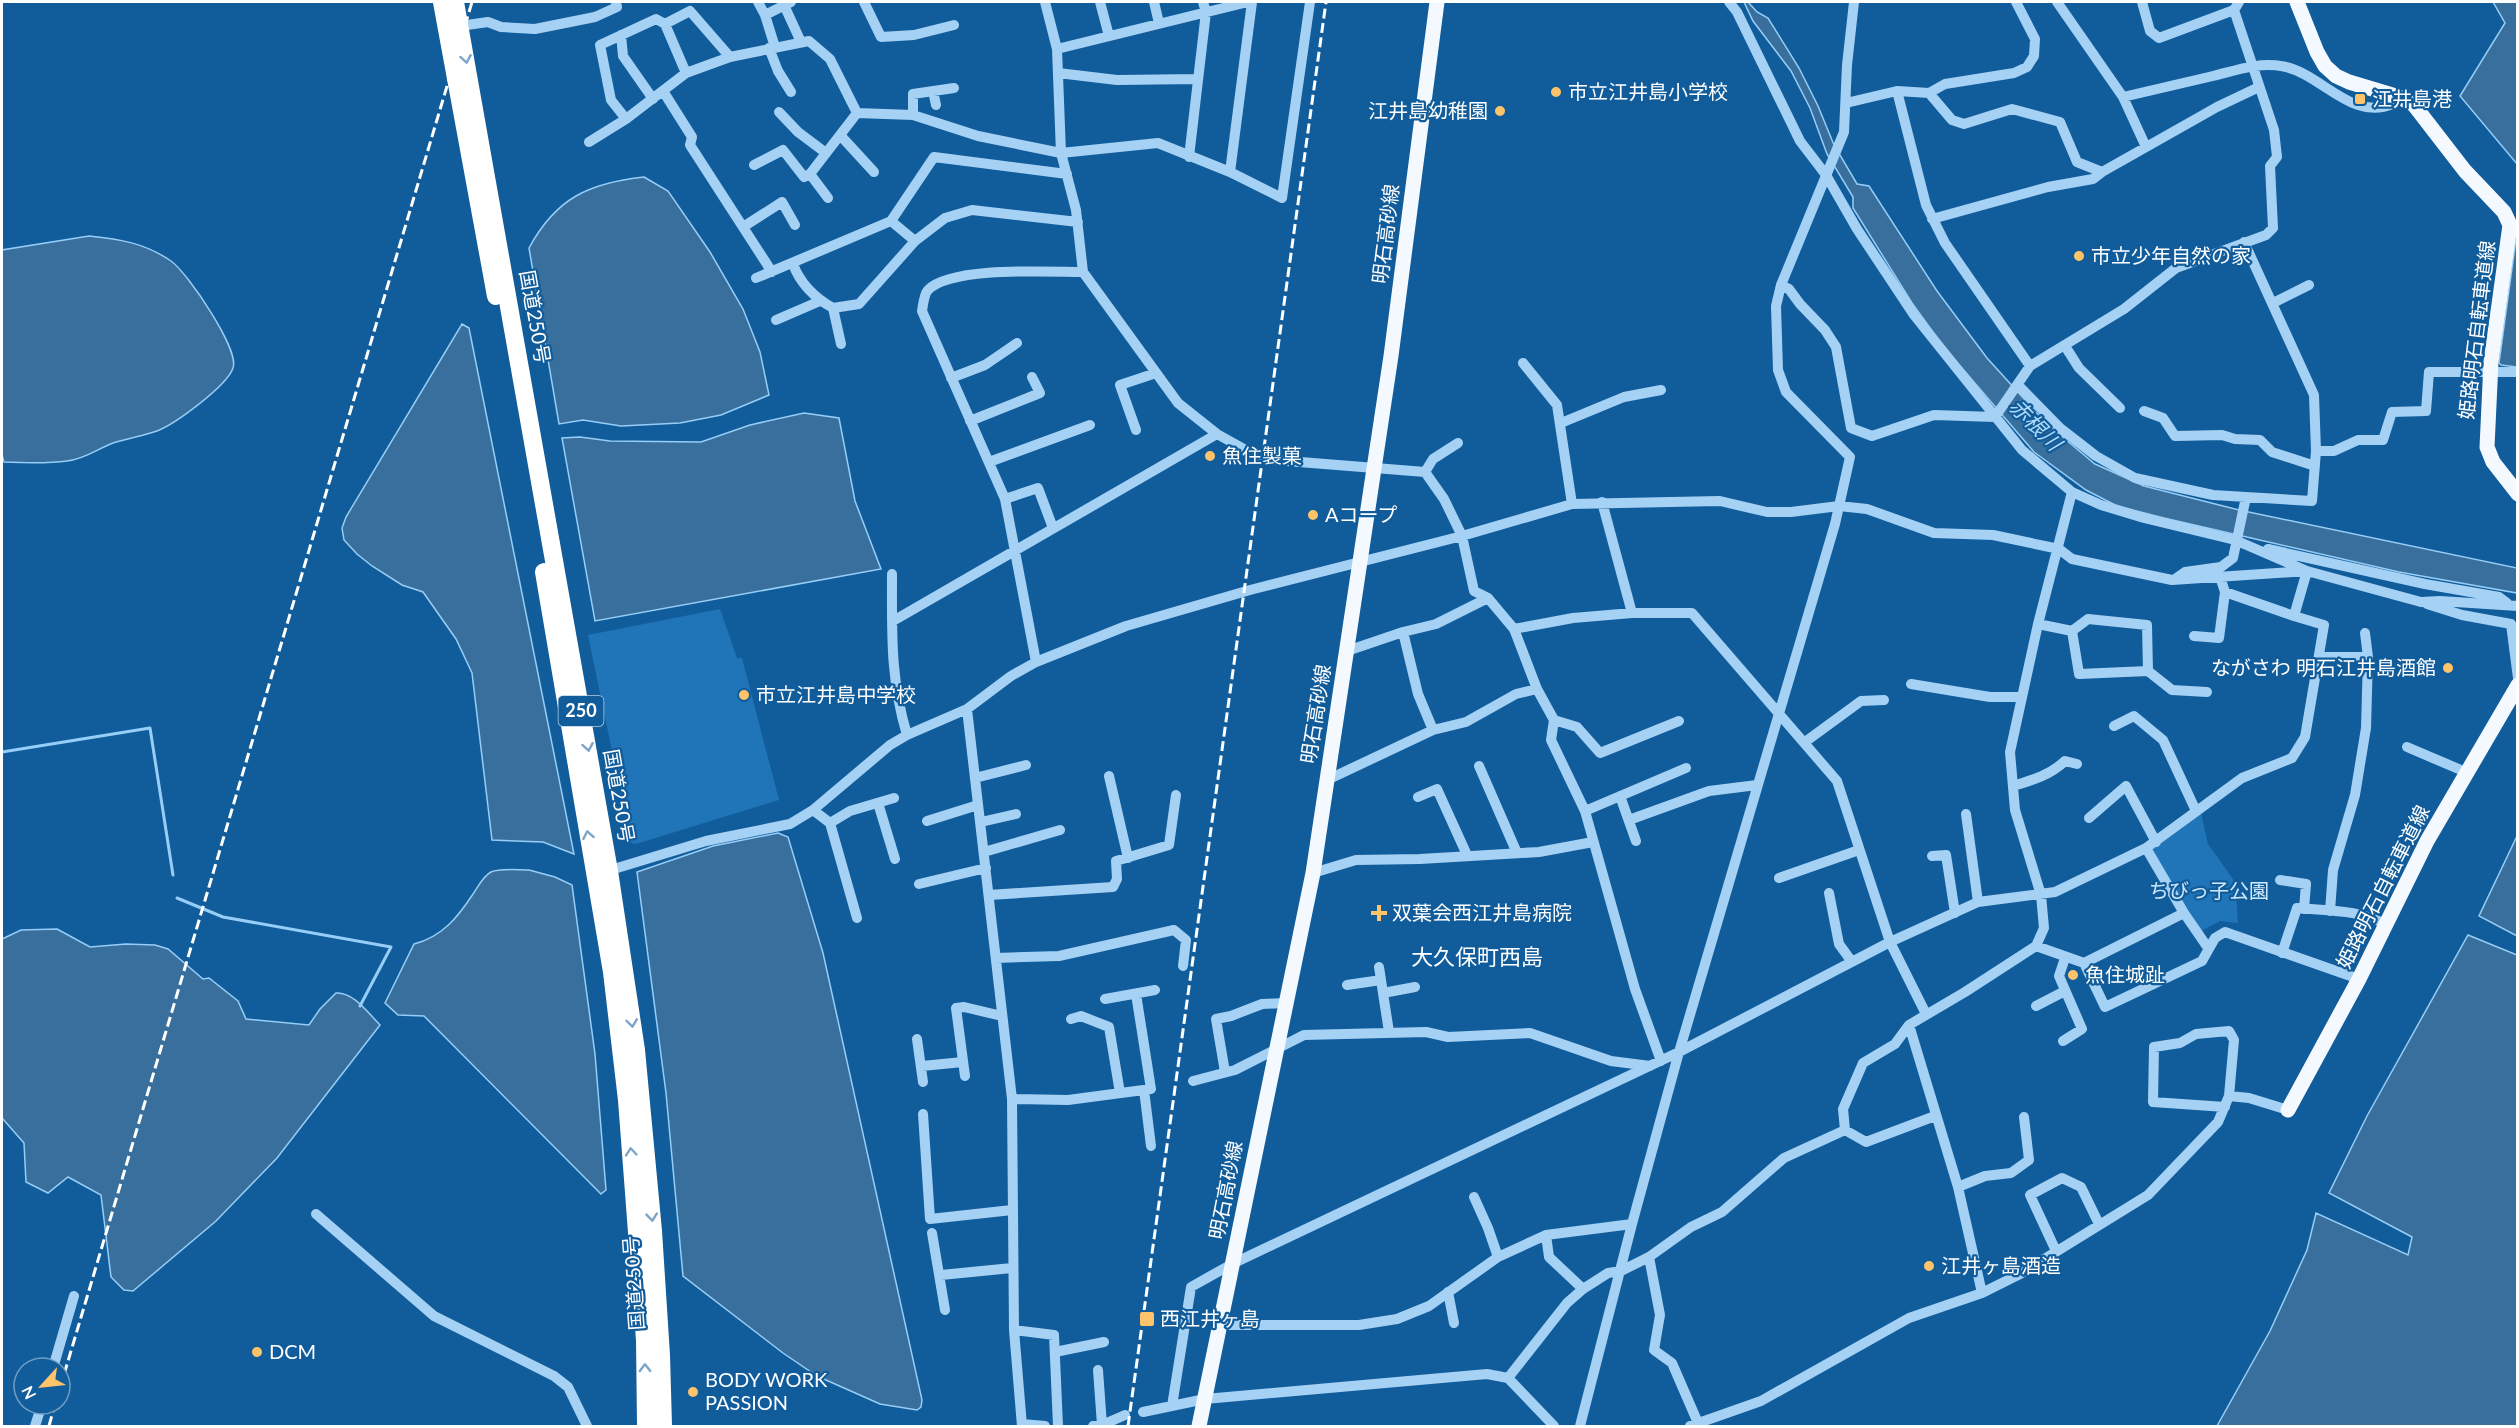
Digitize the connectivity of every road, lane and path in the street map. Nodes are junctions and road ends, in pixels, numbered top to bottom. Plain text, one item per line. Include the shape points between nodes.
1 (441, 2) edge
2 (455, 2) edge
3 (616, 2) edge
4 (758, 2) edge
5 (864, 2) edge
6 (1045, 2) edge
7 (1101, 2) edge
8 (1154, 2) edge
9 (1248, 2) edge
10 (1252, 2) edge
11 (1310, 2) edge
12 (1437, 2) edge
13 (1729, 2) edge
14 (1854, 2) edge
15 (2016, 2) edge
16 (2057, 2) edge
17 (2142, 2) edge
18 (2297, 2) edge
19 (788, 3) edge
20 (2237, 6) edge
21 (1204, 7) edge
22 (765, 15) junction
23 (1159, 23) junction
24 (664, 24) junction
25 (954, 25) dead end
26 (460, 26) junction
27 (621, 35) junction
28 (1109, 36) junction
29 (801, 42) junction
30 (772, 48) junction
31 (1057, 49) junction
32 (729, 57) junction
33 (2252, 67) junction
34 (687, 73) junction
35 (1058, 73) junction
36 (1198, 79) junction
37 (2259, 87) junction
38 (954, 88) dead end
39 (933, 91) junction
40 (1897, 91) junction
41 (663, 92) junction
42 (791, 92) dead end
43 (1929, 93) junction
44 (2123, 97) junction
45 (2399, 97) junction
46 (653, 99) junction
47 (1845, 103) junction
48 (936, 105) dead end
49 (779, 112) dead end
50 (857, 113) junction
51 (913, 115) junction
52 (626, 119) junction
53 (840, 135) junction
54 (589, 142) dead end
55 (2146, 147) junction
56 (826, 153) junction
57 (1061, 153) junction
58 (1189, 157) junction
59 (754, 165) dead end
60 (874, 172) dead end
61 (1230, 172) junction
62 (2102, 172) junction
63 (810, 174) junction
64 (1067, 174) junction
65 (1826, 175) junction
66 (828, 198) dead end
67 (1932, 219) junction
68 (891, 221) junction
69 (1078, 222) junction
70 (795, 225) dead end
71 (743, 227) junction
72 (915, 241) junction
73 (2244, 242) junction
74 (793, 264) junction
75 (772, 272) junction
76 (1083, 272) junction
77 (756, 278) dead end
78 (1781, 285) junction
79 (2310, 285) dead end
80 (820, 301) junction
81 (2273, 303) junction
82 (832, 308) junction
83 (776, 320) dead end
84 (1017, 343) dead end
85 (840, 344) dead end
86 (2065, 346) junction
87 (1523, 363) dead end
88 (2030, 366) junction
89 (2491, 371) junction
90 (2517, 372) edge
91 (1156, 374) junction
92 (1032, 377) dead end
93 (951, 378) junction
94 (2018, 384) junction
95 (1661, 390) dead end
96 (2120, 408) dead end
97 (2144, 411) dead end
98 (1995, 417) junction
99 (970, 421) junction
100 (1560, 423) junction
101 (1090, 425) dead end
102 (1136, 430) dead end
103 (1217, 434) junction
104 (1458, 443) dead end
105 (2316, 451) junction
106 (989, 462) junction
107 (2315, 466) junction
108 (1374, 467) junction
109 (1425, 472) junction
110 (2516, 488) edge
111 (2072, 492) junction
112 (2246, 497) junction
113 (1005, 499) junction
114 (1602, 502) junction
115 (1572, 504) junction
116 (1839, 506) junction
117 (1053, 528) junction
118 (1462, 536) junction
119 (2240, 542) junction
120 (2059, 549) junction
121 (1014, 552) junction
122 (1360, 564) junction
123 (2307, 571) junction
124 (892, 574) dead end
125 (2220, 577) junction
126 (2172, 580) junction
127 (2225, 592) junction
128 (1488, 598) junction
129 (2421, 602) junction
130 (2513, 605) edge
131 (1632, 613) junction
132 (2294, 616) junction
133 (893, 621) junction
134 (2038, 624) junction
135 (1514, 629) junction
136 (2072, 631) junction
137 (1403, 632) junction
138 (2365, 633) dead end
139 (2194, 636) dead end
140 (1347, 651) junction
141 (2319, 657) junction
142 (2368, 657) junction
143 (1036, 662) junction
144 (2148, 671) junction
145 (2517, 678) edge
146 (1911, 684) dead end
147 (2517, 685) edge
148 (1537, 689) junction
149 (2207, 692) dead end
150 (2021, 697) junction
151 (1884, 700) dead end
152 (967, 709) junction
153 (1778, 713) junction
154 (1554, 720) junction
155 (1680, 721) dead end
156 (2114, 726) dead end
157 (1433, 730) junction
158 (907, 735) junction
159 (1805, 742) junction
160 (2407, 747) dead end
161 (1026, 765) dead end
162 (2077, 765) dead end
163 (1479, 766) dead end
164 (1686, 768) dead end
165 (2468, 773) junction
166 (1109, 776) dead end
167 (975, 778) junction
168 (1327, 780) junction
169 (1757, 785) junction
170 (2013, 786) junction
171 (1176, 795) dead end
172 (1620, 796) junction
173 (1418, 797) dead end
174 (894, 798) dead end
175 (878, 803) junction
176 (978, 805) junction
177 (813, 810) junction
178 (1585, 811) junction
179 (2196, 811) junction
180 (1016, 814) dead end
181 (1966, 814) dead end
182 (2089, 818) dead end
183 (1629, 820) junction
184 (927, 821) dead end
185 (981, 822) junction
186 (830, 823) junction
187 (1060, 830) dead end
188 (1593, 842) junction
189 (1636, 842) dead end
190 (2156, 842) junction
191 (2146, 848) junction
192 (1859, 850) junction
193 (984, 852) junction
194 (1517, 853) junction
195 (1467, 855) junction
196 (1932, 856) dead end
197 (1128, 858) junction
198 (895, 859) dead end
199 (986, 868) junction
200 (602, 872) junction
201 (1312, 873) junction
202 (1779, 878) dead end
203 (2280, 880) dead end
204 (919, 884) dead end
205 (1829, 893) dead end
206 (989, 895) junction
207 (2042, 895) junction
208 (1978, 902) junction
209 (2304, 909) junction
210 (2330, 911) junction
211 (1955, 913) junction
212 (2184, 913) junction
213 (857, 918) dead end
214 (2386, 925) junction
215 (1890, 942) junction
216 (2036, 946) junction
217 (2208, 948) junction
218 (2282, 953) junction
219 (996, 958) junction
220 (2065, 958) junction
221 (1852, 962) junction
222 (2084, 963) junction
223 (1183, 966) dead end
224 (1379, 967) dead end
225 (2359, 979) junction
226 (1381, 980) junction
227 (1347, 985) dead end
228 (1415, 987) dead end
229 (1155, 990) dead end
230 (2065, 991) junction
231 (1383, 993) junction
232 (1137, 994) junction
233 (1105, 999) dead end
234 (1285, 1003) junction
235 (2036, 1006) dead end
236 (1926, 1014) junction
237 (1002, 1016) junction
238 (1071, 1018) dead end
239 (1909, 1024) junction
240 (1389, 1032) junction
241 (917, 1039) dead end
242 (2062, 1041) dead end
243 (1276, 1048) junction
244 (1680, 1052) junction
245 (1661, 1061) junction
246 (963, 1062) junction
247 (922, 1066) junction
248 (1650, 1066) junction
249 (1226, 1072) junction
250 (965, 1076) dead end
251 (1193, 1081) dead end
252 (923, 1082) dead end
253 (1144, 1090) junction
254 (1120, 1093) junction
255 (1012, 1099) junction
256 (2227, 1102) junction
257 (2288, 1110) joint
258 (922, 1114) dead end
259 (1935, 1116) junction
260 (2024, 1117) dead end
261 (1845, 1130) junction
262 (1151, 1146) dead end
263 (1958, 1187) junction
264 (1474, 1197) dead end
265 (1012, 1210) junction
266 (316, 1214) dead end
267 (1632, 1224) junction
268 (2099, 1224) junction
269 (932, 1233) dead end
270 (1546, 1236) junction
271 (2056, 1251) junction
272 (1498, 1257) junction
273 (1649, 1257) junction
274 (1232, 1264) junction
275 (1012, 1268) junction
276 (1622, 1271) junction
277 (941, 1275) junction
278 (1583, 1289) junction
279 (1449, 1292) junction
280 (1982, 1293) junction
281 (74, 1296) dead end
282 (945, 1310) dead end
283 (1454, 1323) dead end
284 (1220, 1325) junction
285 (1014, 1330) junction
286 (1104, 1342) dead end
287 (1055, 1352) junction
288 (56, 1356) edge
289 (1098, 1370) dead end
290 (1508, 1378) junction
291 (1205, 1399) junction
292 (1172, 1406) junction
293 (1143, 1412) dead end
294 (1125, 1415) dead end
295 (1022, 1425) edge
296 (1694, 1425) edge
297 (587, 1426) edge
298 (646, 1426) edge
299 (663, 1426) edge
300 (1045, 1426) edge
301 (1058, 1426) edge
302 (1097, 1426) edge
303 (1199, 1426) edge
304 (1554, 1426) edge
305 (1580, 1426) edge

200 -> 1 highway, 国道250号 / 250
2 - 26 highway, 国道250号 / 250
3 - 26 street via 617,6 595,17 535,29 501,27 488,22
4 - 22 street
5 - 25 street via 881,37 914,35
6 - 31 street
7 - 28 street
8 - 23 street
9 - 21 street
10 - 61 street
11 - 61 street via 1282,198
12 - 108 main road, 明石高砂線
13 - 65 street via 1800,141
14 - 47 street
15 - 43 street via 2035,39 2034,56 2027,67 2014,73 1945,84
16 - 44 street
17 - 20 street via 2150,31 2159,38
18 - 45 main road, 姫路明石自転車道線 via 2325,66 2349,82
19 - 22 street
19 - 29 street
20 - 33 street
21 - 23 street
21 - 36 street
22 - 30 street
23 - 28 street
24 - 27 street via 656,19
24 - 32 street via 690,11
24 - 34 street
26 -> 200 highway, 国道250号 / 250
27 - 46 street via 623,56
27 - 52 street via 600,45 611,100
28 - 31 street
29 - 30 street
29 - 50 street via 809,41 830,59
30 - 32 street
30 - 42 street via 778,71
31 - 35 street
32 - 34 street
33 - 37 street
33 - 44 street
33 - 45 street via 2280,66 2307,74 2341,98 2370,109 2393,104
34 - 41 street
35 - 36 street via 1117,80
35 - 57 street
36 - 58 street
37 - 55 street
37 - 73 street via 2274,130 2277,157 2270,166 2274,219 2273,228 2266,235
38 - 39 street
39 - 48 street
39 - 51 street via 913,94
40 - 43 street
40 - 47 street
40 - 67 street
41 - 46 street
41 - 71 street via 692,137 690,145
43 - 62 street via 1953,120 1964,124 2012,109 2060,122 2077,162
44 - 55 street
45 - 89 main road, 姫路明石自転車道線 via 2421,112 2465,171 2504,212 2510,225
46 - 52 street
47 - 65 street via 1844,132
49 - 56 street
50 - 51 street
50 - 53 street
51 - 57 street via 978,136
52 - 54 street
53 - 56 street
53 - 60 street
55 - 62 street
56 - 63 street
57 - 58 street via 1158,143
57 - 64 street
58 - 61 street
59 - 63 street via 783,150 804,177
62 - 67 street via 2093,179 2048,187
63 - 66 street
64 - 68 street via 934,158
64 - 69 street
65 - 78 street
65 - 98 street via 1914,315
67 - 88 street
68 - 72 street
68 - 74 street
69 - 72 street via 972,210 945,218
69 - 76 street
70 - 71 street via 782,202
71 - 75 street
72 - 82 street via 859,304
73 - 81 street
73 - 86 street via 2176,268 2124,309
74 - 75 street
74 - 80 street via 797,276
75 - 77 street
76 - 91 street
76 - 93 street via 981,273 938,283 926,291 922,311
78 - 98 street via 1789,289 1836,347 1851,428 1872,436 1934,415
78 - 116 street via 1776,306 1778,370 1786,392 1850,457
79 - 81 street
80 - 82 street
80 - 83 street
81 - 105 street via 2314,395
82 - 85 street
84 - 93 street via 985,365
86 - 88 street
86 - 96 street via 2079,368
87 - 100 street via 1557,405
88 - 94 street
89 - 90 street
89 - 105 street via 2429,372 2426,411 2392,412 2383,440 2358,440 2334,451
89 - 110 main road, 姫路明石自転車道線 via 2487,447 2493,462
91 - 102 street via 1120,385
91 - 103 street via 1178,404
92 - 99 street via 1040,393
93 - 99 street
94 - 98 street
94 - 112 street via 2060,428 2096,456 2135,478 2213,495
95 - 100 street via 1624,397
97 - 107 street via 2163,418 2175,436 2222,435 2260,440 2272,452
98 - 111 street via 2022,450
99 - 106 street
100 - 115 street
101 - 106 street
103 - 108 street via 1262,459
103 - 117 street
104 - 109 street via 1433,459
105 - 107 street
106 - 113 street
107 - 112 street via 2312,501
108 - 109 street
108 - 122 main road, 明石高砂線
109 - 118 street
111 - 119 street via 2144,518
111 - 120 street
112 - 119 street
113 - 117 street via 1038,488
113 - 121 street
114 - 115 street
114 - 116 street via 1720,501 1767,512
114 - 131 street
115 - 118 street
116 - 120 street via 1867,509 1934,533 1993,535
116 - 153 street
117 - 121 street
118 - 122 street
118 - 128 street via 1474,591
119 - 123 street
119 - 126 street via 2233,558 2221,567 2185,572
119 - 130 street via 2499,597
120 - 126 street via 2072,559
120 - 134 street
121 - 133 street
121 - 143 street
122 - 140 main road, 明石高砂線
122 - 143 street via 1250,590 1126,626
123 - 125 street
123 - 129 street
123 - 132 street
124 - 133 street
125 - 126 street
125 - 127 street
127 - 132 street
127 - 139 street via 2219,638
128 - 135 street
128 - 137 street via 1436,624
129 - 130 street
129 - 145 street via 2511,624
131 - 135 street
131 - 153 street via 1692,613
132 - 141 street via 2324,625
133 - 158 street via 892,664
134 - 136 street
134 - 150 street
135 - 148 street
136 - 144 street via 2079,674
136 - 144 street via 2088,619 2147,625
137 - 140 street
137 - 157 street via 1418,694
138 - 142 street
140 - 168 main road, 明石高砂線
141 - 142 street
141 - 179 street via 2305,737 2292,758 2242,778
142 - 210 street via 2366,728 2355,795 2333,870
143 - 152 street
144 - 149 street via 2172,690
146 - 150 street via 1990,697
147 - 165 main road, 姫路明石自転車道線
148 - 154 street
148 - 157 street via 1516,694 1466,722
150 - 170 street via 2010,752
151 - 159 street via 1861,701
152 - 158 street
152 - 167 street
153 - 159 street
153 - 169 street
154 - 155 street via 1577,728 1600,753
154 - 178 street via 1551,740
156 - 179 street via 2134,716 2163,740
157 - 168 street
158 - 177 street
159 - 192 street via 1837,781
160 - 165 street
161 - 167 street
162 - 170 street via 2065,761 2045,775
163 - 194 street
164 - 172 street
165 - 214 main road, 姫路明石自転車道線 via 2427,841
166 - 197 street
167 - 176 street
168 - 201 main road, 明石高砂線
169 - 183 street via 1709,791
169 - 244 street
170 - 207 street via 2015,810
171 - 197 street via 1169,845
172 - 178 street
172 - 183 street
173 - 195 street via 1437,789
174 - 175 street
175 - 186 street
175 - 198 street
176 - 184 street
176 - 185 street
177 - 186 street
177 - 200 street via 790,824 706,841
178 - 188 street
179 - 190 street
180 - 185 street
181 - 208 street
182 - 190 street via 2126,786
183 - 189 street
185 - 193 street
186 - 213 street
187 - 193 street
188 - 194 street
188 - 245 street via 1635,989
190 - 191 street
191 - 207 street
191 - 212 street
192 - 202 street
192 - 215 street
193 - 199 street
194 - 195 street
195 - 201 street via 1356,860
196 - 211 street via 1946,855
197 - 206 street via 1116,861 1117,879 1113,887
199 - 204 street
199 - 206 street
298 -> 200 highway, 国道250号 / 250 via 645,1340 627,1100
200 -> 299 highway, 国道250号 / 250 via 636,1050 651,1209
201 - 234 main road, 明石高砂線
203 - 209 street via 2306,884
205 - 221 street via 1839,944
206 - 219 street
207 - 208 street
207 - 216 street via 2044,928
208 - 211 street
209 - 210 street
209 - 218 street via 2297,908
210 - 214 street
211 - 215 street
212 - 217 street
212 - 222 street
214 - 225 main road, 姫路明石自転車道線
215 - 221 street
215 - 236 street
216 - 220 street
216 - 236 street
217 - 218 street via 2225,932
217 - 222 street via 2202,961 2105,1007
218 - 225 street
219 - 223 street via 1059,956 1174,930 1186,940
219 - 237 street
220 - 222 street
220 - 230 street via 2059,976
221 - 244 street
224 - 226 street
225 - 257 main road, 姫路明石自転車道線
226 - 227 street
226 - 231 street
228 - 231 street
229 - 232 street
230 - 235 street
230 - 242 street via 2082,1029
231 - 240 street
232 - 233 street
232 - 253 street via 1151,1089
234 - 243 main road, 明石高砂線
234 - 249 street via 1262,1004 1216,1019
236 - 239 street
237 - 246 street via 956,1008
237 - 255 street
238 - 254 street via 1081,1016 1109,1027
239 - 259 street
239 - 261 street via 1895,1044 1863,1063 1843,1109
240 - 243 street via 1304,1035
240 - 248 street via 1426,1032 1448,1037 1530,1033 1611,1060
241 - 247 street
243 - 249 street
243 - 274 main road, 明石高砂線
244 - 245 street
244 - 267 street
245 - 248 street
246 - 247 street
246 - 250 street
247 - 252 street
248 - 274 street
249 - 251 street
253 - 254 street
253 - 262 street
254 - 255 street via 1068,1100
255 - 265 street
256 - 256 street via 2234,1040 2229,1031 2196,1034 2181,1043 2154,1047 2153,1102
256 - 257 street via 2249,1098
256 - 268 street via 2218,1122 2148,1195
258 - 265 street via 930,1219
259 - 261 street via 1866,1142
259 - 263 street
260 - 263 street via 2029,1160 2011,1173 1985,1176
261 - 273 street via 1784,1158 1722,1212 1691,1227
263 - 280 street
264 - 272 street
265 - 275 street
266 - 297 street via 434,1316 554,1376 568,1387
267 - 270 street
267 - 276 street
268 - 271 street
268 - 271 street via 2081,1187 2062,1178 2030,1195
269 - 277 street
270 - 272 street
270 - 278 street via 1549,1257
271 - 280 street
272 - 279 street
273 - 276 street
273 - 296 street via 1660,1315 1654,1350 1672,1363
274 - 284 main road, 明石高砂線
274 - 292 street via 1191,1287
275 - 277 street
275 - 285 street
276 - 278 street via 1608,1273
276 - 305 street
277 - 282 street
278 - 290 street via 1567,1303
279 - 283 street
279 - 284 street via 1429,1306 1397,1319 1359,1326
280 - 296 street via 1909,1318 1761,1401
281 - 288 street
284 - 291 main road, 明石高砂線
285 - 287 street via 1054,1335
285 - 295 street
286 - 287 street
287 - 301 street
289 - 302 street
290 - 291 street via 1487,1374
290 - 304 street
291 - 292 street
291 - 303 main road, 明石高砂線
292 - 293 street
294 - 302 street
295 - 300 street

